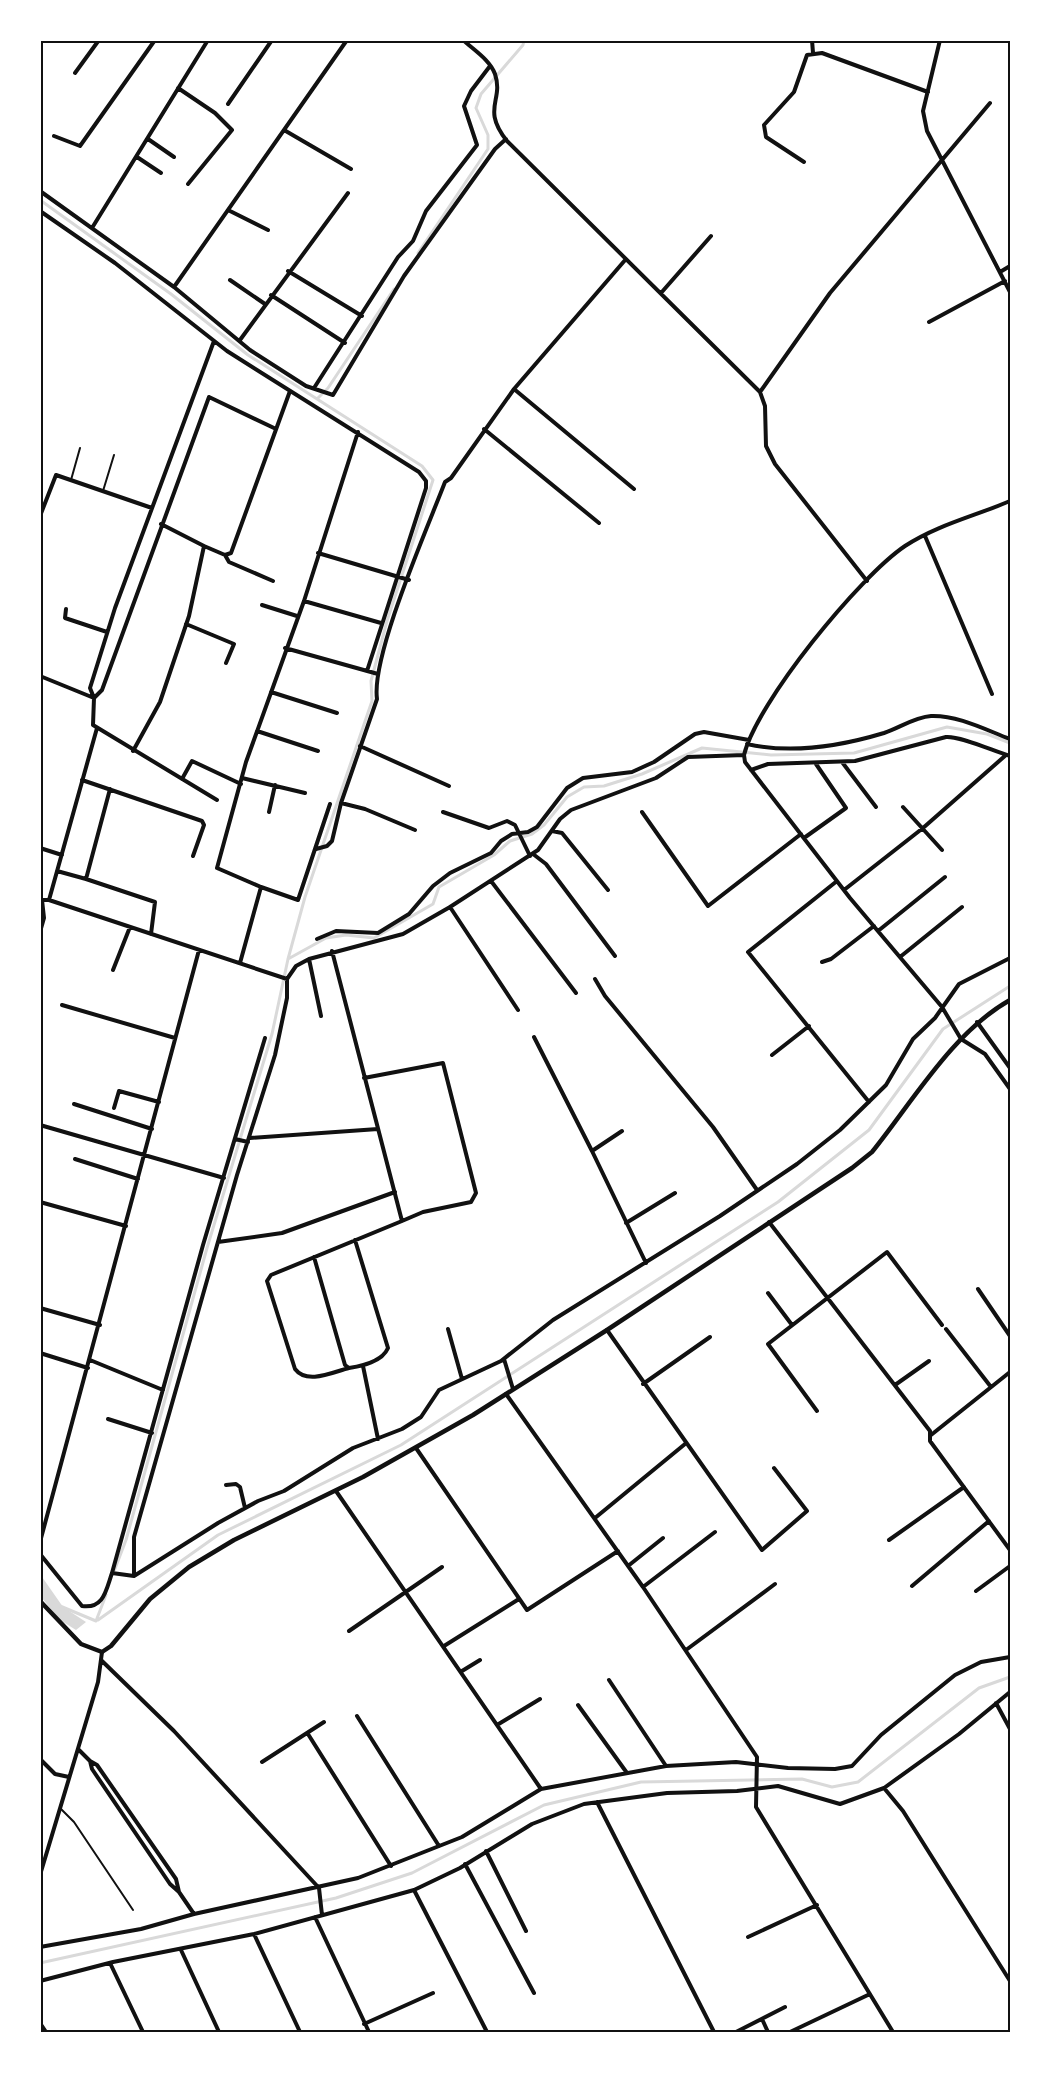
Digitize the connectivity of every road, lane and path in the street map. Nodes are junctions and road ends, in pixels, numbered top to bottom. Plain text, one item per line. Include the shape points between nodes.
1 (155, 40) edge
2 (208, 40) edge
3 (272, 40) edge
4 (347, 40) edge
5 (463, 40) edge
6 (812, 40) edge
7 (940, 40) edge
8 (98, 41) edge
9 (813, 53) junction
10 (490, 66) junction
11 (75, 74) dead end
12 (178, 88) junction
13 (928, 92) junction
14 (990, 103) dead end
15 (228, 104) dead end
16 (284, 130) junction
17 (54, 136) dead end
18 (148, 139) junction
19 (506, 139) junction
20 (137, 157) junction
21 (174, 157) dead end
22 (942, 160) junction
23 (804, 162) dead end
24 (351, 169) dead end
25 (161, 173) dead end
26 (188, 184) dead end
27 (40, 191) edge
28 (348, 193) dead end
29 (228, 210) junction
30 (40, 211) edge
31 (92, 228) junction
32 (267, 230) dead end
33 (711, 236) dead end
34 (626, 259) junction
35 (1011, 266) edge
36 (288, 271) junction
37 (1000, 272) junction
38 (230, 280) dead end
39 (1005, 281) junction
40 (174, 287) junction
41 (1011, 292) edge
42 (661, 293) junction
43 (272, 295) junction
44 (265, 304) junction
45 (362, 316) junction
46 (929, 322) dead end
47 (240, 340) junction
48 (214, 341) junction
49 (345, 343) junction
50 (315, 388) junction
51 (514, 388) junction
52 (290, 391) junction
53 (760, 392) junction
54 (275, 429) junction
55 (484, 429) junction
56 (358, 432) junction
57 (80, 448) dead end
58 (114, 455) dead end
59 (71, 480) junction
60 (634, 489) dead end
61 (103, 491) junction
62 (1011, 501) edge
63 (42, 502) edge
64 (152, 508) junction
65 (40, 516) edge
66 (599, 523) dead end
67 (161, 524) junction
68 (925, 536) junction
69 (204, 546) junction
70 (318, 553) junction
71 (225, 555) junction
72 (397, 577) junction
73 (409, 580) junction
74 (273, 581) dead end
75 (867, 581) junction
76 (304, 601) junction
77 (262, 605) dead end
78 (66, 609) dead end
79 (297, 616) junction
80 (381, 623) junction
81 (186, 624) junction
82 (107, 632) junction
83 (285, 648) junction
84 (226, 663) dead end
85 (369, 672) junction
86 (378, 674) junction
87 (40, 676) edge
88 (271, 692) junction
89 (992, 694) dead end
90 (94, 698) junction
91 (337, 713) dead end
92 (96, 728) junction
93 (258, 731) junction
94 (1011, 739) edge
95 (747, 744) junction
96 (360, 746) junction
97 (318, 750) dead end
98 (133, 751) junction
99 (744, 755) junction
100 (1009, 755) edge
101 (842, 762) junction
102 (816, 764) junction
103 (751, 770) junction
104 (182, 779) junction
105 (82, 780) junction
106 (242, 781) junction
107 (275, 785) junction
108 (449, 786) dead end
109 (110, 789) junction
110 (305, 794) dead end
111 (217, 800) dead end
112 (341, 803) junction
113 (330, 804) dead end
114 (876, 807) dead end
115 (903, 807) dead end
116 (269, 812) dead end
117 (443, 812) dead end
118 (642, 812) dead end
119 (923, 828) junction
120 (415, 830) dead end
121 (552, 831) junction
122 (519, 834) junction
123 (803, 836) junction
124 (41, 848) edge
125 (317, 849) junction
126 (942, 850) dead end
127 (62, 855) junction
128 (532, 855) junction
129 (193, 856) dead end
130 (57, 871) junction
131 (945, 877) dead end
132 (86, 879) junction
133 (491, 880) junction
134 (837, 880) junction
135 (261, 888) junction
136 (608, 890) dead end
137 (844, 890) junction
138 (41, 900) edge
139 (49, 900) junction
140 (450, 907) junction
141 (963, 907) dead end
142 (874, 926) junction
143 (130, 927) junction
144 (878, 931) junction
145 (40, 932) edge
146 (151, 934) junction
147 (317, 939) dead end
148 (199, 950) junction
149 (332, 951) junction
150 (615, 956) dead end
151 (900, 957) junction
152 (1011, 958) edge
153 (309, 959) junction
154 (822, 962) dead end
155 (240, 963) junction
156 (113, 969) dead end
157 (287, 979) junction
158 (595, 979) dead end
159 (576, 993) dead end
160 (1011, 1000) edge
161 (62, 1005) dead end
162 (943, 1009) junction
163 (518, 1010) dead end
164 (321, 1016) dead end
165 (977, 1022) junction
166 (809, 1026) junction
167 (534, 1037) dead end
168 (175, 1038) junction
169 (265, 1038) dead end
170 (962, 1039) junction
171 (772, 1055) dead end
172 (1011, 1068) edge
173 (364, 1078) junction
174 (1011, 1089) edge
175 (159, 1102) junction
176 (870, 1102) junction
177 (74, 1104) dead end
178 (114, 1107) dead end
179 (40, 1125) edge
180 (152, 1129) junction
181 (378, 1129) junction
182 (622, 1131) dead end
183 (237, 1139) junction
184 (248, 1140) junction
185 (592, 1151) junction
186 (145, 1154) junction
187 (75, 1159) dead end
188 (224, 1178) junction
189 (138, 1179) junction
190 (758, 1190) junction
191 (395, 1192) junction
192 (675, 1193) dead end
193 (40, 1202) edge
194 (402, 1221) junction
195 (769, 1222) junction
196 (626, 1223) junction
197 (126, 1226) junction
198 (355, 1240) junction
199 (218, 1242) junction
200 (314, 1257) junction
201 (646, 1263) junction
202 (978, 1289) dead end
203 (768, 1293) dead end
204 (828, 1298) junction
205 (40, 1308) edge
206 (100, 1325) junction
207 (792, 1325) junction
208 (448, 1329) dead end
209 (607, 1330) junction
210 (1011, 1336) edge
211 (710, 1337) dead end
212 (40, 1353) edge
213 (504, 1359) junction
214 (90, 1360) junction
215 (929, 1361) dead end
216 (363, 1366) junction
217 (88, 1368) junction
218 (349, 1368) junction
219 (1010, 1374) edge
220 (462, 1379) junction
221 (643, 1384) junction
222 (895, 1385) junction
223 (991, 1387) junction
224 (513, 1389) junction
225 (163, 1390) junction
226 (506, 1394) junction
227 (817, 1411) dead end
228 (108, 1419) dead end
229 (152, 1432) junction
230 (930, 1435) junction
231 (378, 1440) junction
232 (685, 1444) junction
233 (416, 1448) junction
234 (774, 1468) dead end
235 (226, 1485) dead end
236 (964, 1486) junction
237 (336, 1491) junction
238 (245, 1508) junction
239 (595, 1518) junction
240 (989, 1521) junction
241 (715, 1532) dead end
242 (663, 1538) dead end
243 (890, 1540) dead end
244 (40, 1542) edge
245 (1011, 1550) edge
246 (618, 1551) junction
247 (40, 1554) edge
248 (628, 1566) junction
249 (1011, 1566) edge
250 (442, 1567) dead end
251 (112, 1573) junction
252 (134, 1576) junction
253 (775, 1584) dead end
254 (912, 1586) dead end
255 (643, 1587) junction
256 (976, 1591) dead end
257 (406, 1592) junction
258 (519, 1599) junction
259 (40, 1601) edge
260 (349, 1631) dead end
261 (444, 1646) junction
262 (686, 1650) junction
263 (102, 1652) junction
264 (1011, 1657) edge
265 (101, 1660) junction
266 (480, 1660) dead end
267 (462, 1671) junction
268 (609, 1680) dead end
269 (1011, 1692) edge
270 (540, 1699) dead end
271 (996, 1703) junction
272 (578, 1705) dead end
273 (357, 1716) dead end
274 (324, 1722) dead end
275 (498, 1725) junction
276 (1011, 1729) edge
277 (308, 1734) junction
278 (78, 1749) junction
279 (40, 1759) edge
280 (262, 1762) dead end
281 (758, 1765) junction
282 (666, 1766) junction
283 (627, 1773) junction
284 (69, 1777) junction
285 (756, 1787) junction
286 (884, 1788) junction
287 (541, 1789) junction
288 (597, 1802) junction
289 (60, 1808) junction
290 (439, 1846) junction
291 (486, 1851) junction
292 (465, 1864) junction
293 (391, 1866) junction
294 (40, 1875) edge
295 (319, 1888) junction
296 (414, 1890) junction
297 (816, 1905) junction
298 (133, 1910) dead end
299 (194, 1914) junction
300 (322, 1915) junction
301 (315, 1917) junction
302 (526, 1931) dead end
303 (254, 1934) junction
304 (748, 1937) dead end
305 (40, 1947) edge
306 (181, 1950) junction
307 (110, 1962) junction
308 (40, 1981) edge
309 (1011, 1981) edge
310 (433, 1993) dead end
311 (534, 1993) dead end
312 (870, 1994) junction
313 (785, 2007) dead end
314 (762, 2019) junction
315 (40, 2023) edge
316 (364, 2024) junction
317 (46, 2032) edge
318 (143, 2032) edge
319 (219, 2032) edge
320 (300, 2032) edge
321 (369, 2032) edge
322 (487, 2032) edge
323 (714, 2032) edge
324 (736, 2032) edge
325 (768, 2032) edge
326 (790, 2032) edge
327 (893, 2032) edge

1 - 17 street via 81,146
2 - 12 street
3 - 15 street
4 - 16 street
5 - 10 street
6 - 9 street
7 - 13 street
8 - 11 street
9 - 13 street
9 - 23 street via 807,55 794,92 764,125 766,137
10 - 19 street via 496,85 493,109 497,128
10 - 45 street via 464,106 477,146 426,212 413,241 398,257
12 - 18 street
12 - 26 street via 232,130
13 - 22 street via 923,111 927,131
14 - 22 street
16 - 24 street
16 - 29 street
18 - 20 street
18 - 21 street
19 - 34 street
19 - 50 street via 495,148 404,276 333,396
20 - 25 street
20 - 31 street
22 - 37 street
22 - 53 street via 830,293
27 - 31 street
28 - 36 street
29 - 32 street
29 - 40 street
30 - 48 street via 115,263
31 - 40 street
33 - 42 street
34 - 42 street
34 - 51 street
35 - 37 street
36 - 43 street
36 - 45 street
37 - 39 street
38 - 44 street
39 - 41 street
39 - 46 street
40 - 47 street
42 - 53 street
43 - 44 street
43 - 49 street
44 - 47 street
45 - 49 street
47 - 50 street via 306,386
48 - 52 street
48 - 64 street
49 - 50 street
51 - 55 street
51 - 60 street
52 - 54 street
52 - 56 street
53 - 75 street via 765,406 766,446 775,464
54 - 67 street via 209,397
54 - 71 street via 231,553
55 - 66 street
55 - 73 street via 451,478 444,482
56 - 70 street
56 - 72 street via 419,472 426,481
57 - 59 lane
58 - 61 lane
59 - 61 street
59 - 63 street via 56,475
61 - 64 street
62 - 68 street
63 - 65 street
64 - 82 street
67 - 69 street
67 - 90 street via 102,690
68 - 75 street via 904,546
68 - 89 street
69 - 71 street
69 - 81 street
70 - 72 street
70 - 76 street
71 - 74 street via 229,562
72 - 73 street
72 - 80 street
73 - 86 street
75 - 95 street via 783,680
76 - 79 street
76 - 80 street
77 - 79 street
78 - 82 street via 65,618
79 - 83 street
80 - 85 street
81 - 84 street via 234,644
81 - 98 street via 160,702
82 - 90 street via 90,688
83 - 85 street
83 - 88 street
85 - 86 street
86 - 96 street via 377,699
87 - 90 street
88 - 91 street
88 - 93 street
90 - 92 street
92 - 98 street
92 - 105 street
93 - 97 street
93 - 106 street
94 - 95 street via 947,717 928,716 882,734 832,744 779,750
95 - 99 street
95 - 122 street via 704,732 632,772 583,778 567,788 537,827
96 - 108 street
96 - 112 street
98 - 104 street
99 - 103 street
99 - 121 street via 687,757 656,778 571,810
100 - 101 street via 956,736
100 - 119 street
101 - 102 street
101 - 114 street
102 - 103 street via 768,764
102 - 123 street via 846,808
103 - 123 street
104 - 106 street via 192,761
104 - 111 street
105 - 109 street
105 - 127 street
106 - 107 street
106 - 135 street via 217,868
107 - 110 street
107 - 116 street
109 - 129 street via 202,821
109 - 132 street
112 - 120 street
112 - 125 street via 332,841
113 - 125 street
115 - 119 street
117 - 122 street via 489,828 507,821 515,825
118 - 123 street via 708,906
119 - 126 street
119 - 137 street
121 - 128 street
121 - 136 street via 562,833
122 - 128 street
122 - 147 street via 501,841 477,862 450,873 409,914 378,933 336,930
123 - 134 street
124 - 127 street
125 - 135 street via 298,900
127 - 130 street
128 - 133 street
128 - 150 street via 546,864
130 - 132 street
130 - 139 street
131 - 144 street
132 - 146 street via 155,902
133 - 140 street
133 - 159 street
134 - 137 street
134 - 166 street via 748,952
135 - 155 street
137 - 142 street
138 - 139 street
138 - 145 street via 44,918
139 - 143 street
140 - 149 street via 404,933
140 - 163 street
141 - 151 street
142 - 144 street
142 - 154 street
143 - 146 street
143 - 156 street
144 - 151 street
146 - 148 street
148 - 155 street
148 - 168 street
149 - 153 street
149 - 173 street
151 - 162 street
152 - 162 street via 959,984
153 - 157 street via 296,966
153 - 164 street
155 - 157 street
157 - 184 street via 275,1056
158 - 190 street via 604,996 713,1127
160 - 165 street
161 - 168 street
162 - 170 street
162 - 176 street via 913,1039 886,1085
165 - 170 street
165 - 172 street
166 - 171 street
166 - 176 street
167 - 185 street
168 - 175 street
169 - 183 street
170 - 174 street via 985,1054
170 - 195 street via 866,1157
173 - 181 street
173 - 194 street via 443,1063 476,1193 471,1202 423,1212
175 - 178 street via 119,1091
175 - 180 street
176 - 190 street via 804,1158
177 - 180 street
179 - 186 street
180 - 186 street
181 - 184 street
181 - 191 street
182 - 185 street
183 - 184 street
183 - 188 street
184 - 199 street
185 - 196 street
186 - 188 street
186 - 189 street
187 - 189 street
188 - 225 street
189 - 197 street
190 - 201 street
191 - 194 street
191 - 199 street via 282,1233
192 - 196 street
193 - 197 street
194 - 198 street
195 - 204 street
195 - 209 street
196 - 201 street
197 - 206 street
198 - 200 street
198 - 216 street via 388,1348 383,1356
199 - 252 street via 134,1537
200 - 218 street
200 - 218 street via 271,1275 268,1288 300,1376 308,1378
201 - 213 street via 553,1320
202 - 210 street
203 - 207 street
204 - 207 street
204 - 222 street
204 - 223 street via 887,1252
205 - 206 street
206 - 214 street
207 - 227 street via 768,1344
208 - 220 street
209 - 221 street
209 - 224 street
211 - 221 street
212 - 217 street
213 - 220 street
213 - 224 street
214 - 217 street
214 - 225 street
215 - 222 street
216 - 218 street
216 - 231 street
217 - 244 street
219 - 223 street
220 - 231 street via 439,1390 421,1417
221 - 232 street
222 - 230 street
223 - 230 street
224 - 226 street
225 - 229 street
226 - 233 street
226 - 239 street
228 - 229 street
229 - 251 street
230 - 236 street via 930,1441
231 - 238 street via 353,1448 284,1491
232 - 234 street via 762,1550 807,1511
232 - 239 street
233 - 237 street
233 - 258 street
235 - 238 street via 240,1487
236 - 240 street
236 - 243 street
237 - 257 street
237 - 263 street via 234,1540 189,1567 156,1594
238 - 252 street
239 - 246 street
240 - 245 street
240 - 254 street
241 - 255 street
242 - 248 street
246 - 248 street
246 - 258 street via 527,1610
247 - 251 street via 82,1606 92,1608 99,1604
248 - 255 street
249 - 256 street
250 - 257 street
251 - 252 street
253 - 262 street
255 - 262 street
257 - 260 street
257 - 261 street
258 - 261 street
259 - 263 street via 81,1644
261 - 267 street
262 - 281 street via 757,1757
263 - 265 street
264 - 281 street via 981,1662 955,1675 881,1735 852,1766 835,1769
265 - 278 street
265 - 295 street via 174,1731
266 - 267 street
267 - 275 street
268 - 282 street
269 - 271 street
270 - 275 street
271 - 276 street
271 - 286 street
272 - 283 street
273 - 290 street
274 - 277 street
275 - 287 street
277 - 280 street
277 - 293 street
278 - 284 street
278 - 299 street
279 - 284 street via 55,1774
281 - 282 street via 736,1762
281 - 285 street
282 - 283 street
283 - 287 street
284 - 289 street
285 - 286 street via 778,1786 840,1804
285 - 288 street
285 - 297 street via 756,1807
286 - 309 street via 903,1811
287 - 290 street via 462,1837
288 - 291 street via 532,1824
288 - 323 street
289 - 294 street
289 - 298 lane via 74,1822
290 - 293 street
291 - 292 street
291 - 302 street
292 - 296 street
292 - 311 street
293 - 295 street
295 - 299 street
295 - 300 street
296 - 300 street
296 - 322 street
297 - 304 street
297 - 312 street
299 - 305 street via 141,1929
300 - 301 street
301 - 303 street
301 - 316 street
303 - 306 street
303 - 320 street
306 - 307 street
306 - 319 street
307 - 308 street
307 - 318 street
310 - 316 street
312 - 326 street
312 - 327 street
313 - 314 street
314 - 324 street
314 - 325 street
315 - 317 street
316 - 321 street

